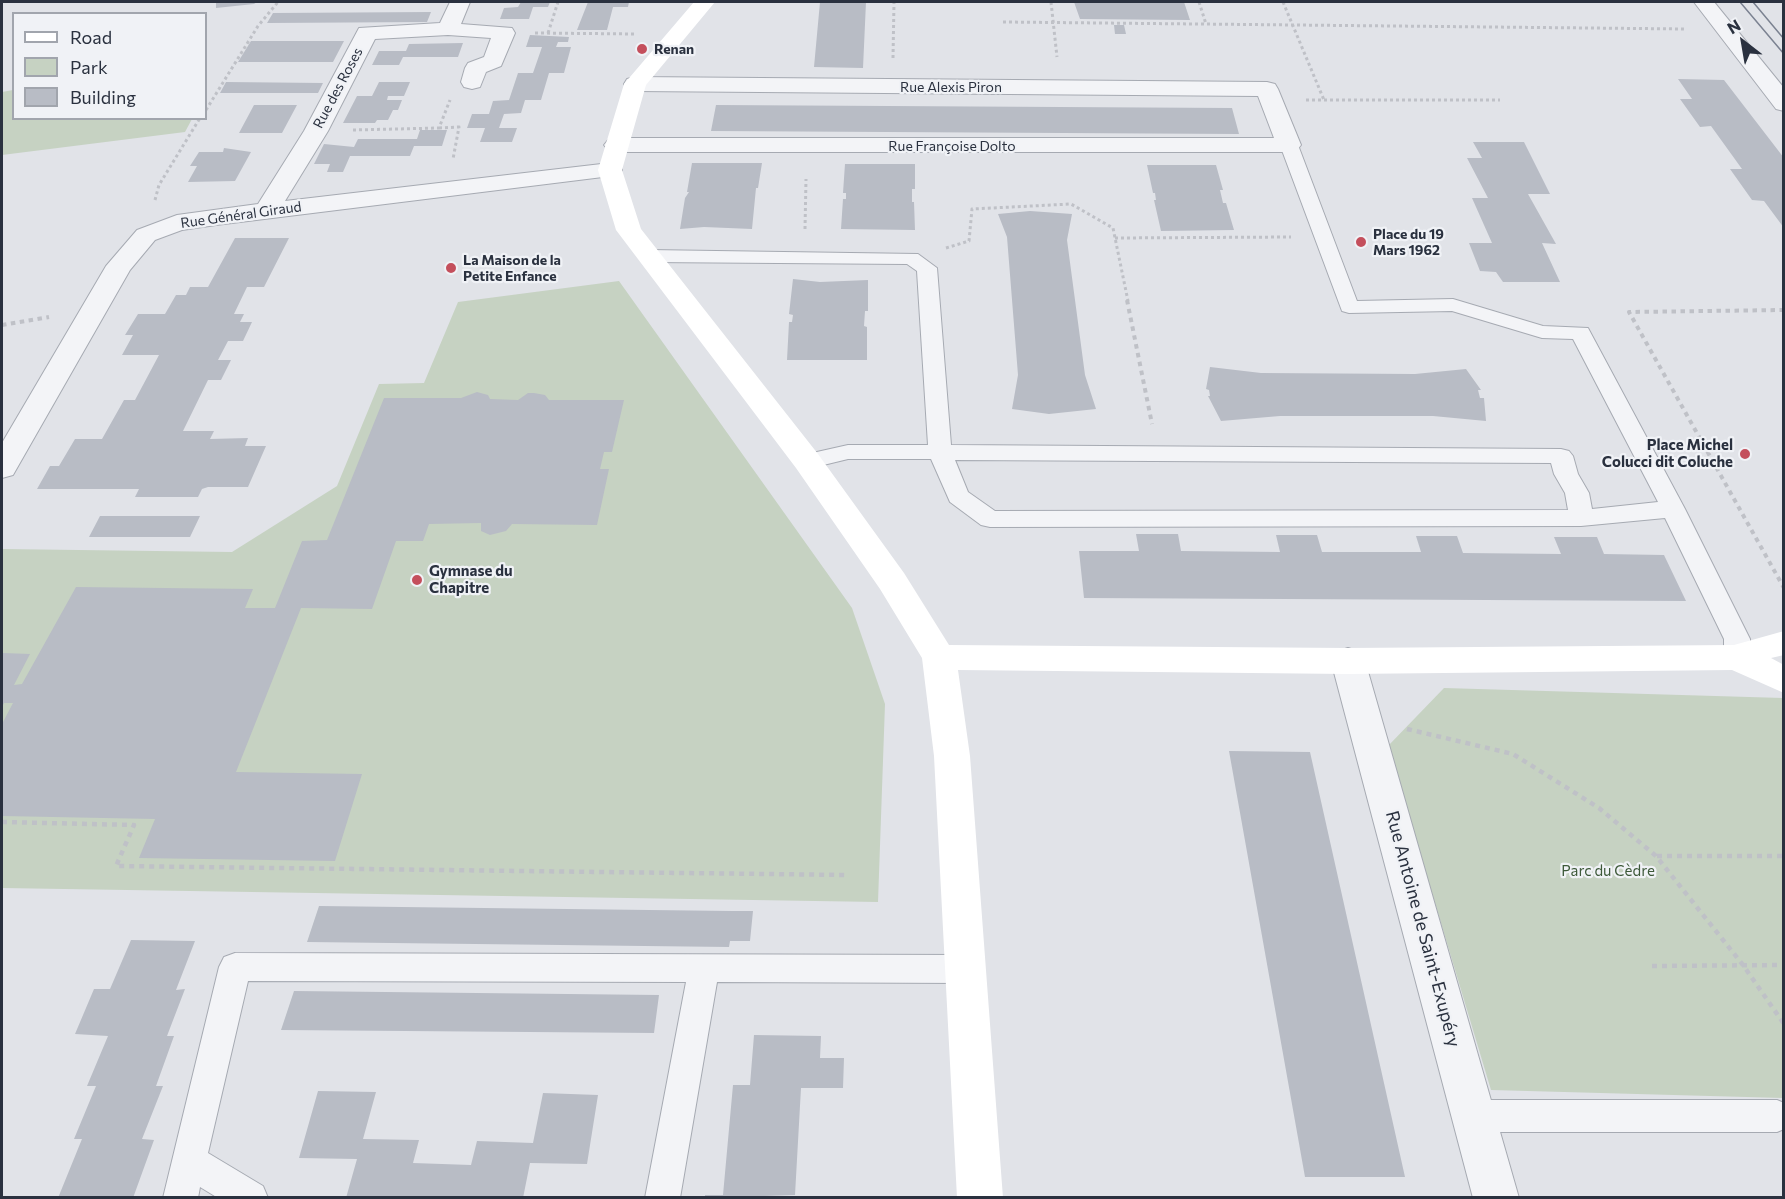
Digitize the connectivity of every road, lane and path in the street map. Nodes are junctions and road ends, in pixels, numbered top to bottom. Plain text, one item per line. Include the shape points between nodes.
1 (278, 2) edge
2 (460, 2) edge
3 (558, 2) edge
4 (705, 2) edge
5 (894, 2) edge
6 (1051, 2) edge
7 (1199, 2) edge
8 (1283, 2) edge
9 (1704, 2) edge
10 (1003, 22) dead end
11 (1054, 23) junction
12 (1206, 24) junction
13 (1293, 25) junction
14 (448, 29) junction
15 (1726, 30) junction
16 (504, 33) junction
17 (548, 33) junction
18 (673, 40) junction
19 (1057, 58) dead end
20 (472, 82) joint
21 (635, 84) junction
22 (893, 86) junction
23 (1269, 94) junction
24 (1324, 100) junction
25 (1500, 100) dead end
26 (1784, 104) edge
27 (207, 108) edge
28 (199, 120) edge
29 (439, 128) junction
30 (316, 131) junction
31 (1289, 145) junction
32 (613, 158) junction
33 (806, 179) dead end
34 (447, 188) junction
35 (266, 212) junction
36 (146, 235) junction
37 (1323, 237) junction
38 (1115, 238) junction
39 (649, 256) junction
40 (804, 257) junction
41 (911, 258) junction
42 (1784, 310) edge
43 (940, 452) junction
44 (1158, 454) junction
45 (807, 461) junction
46 (2, 468) edge
47 (1673, 509) junction
48 (1581, 518) junction
49 (1784, 588) edge
50 (1784, 643) edge
51 (939, 657) junction
52 (1737, 657) junction
53 (1348, 661) junction
54 (1784, 680) edge
55 (1446, 739) dead end
56 (2, 822) edge
57 (1656, 856) junction
58 (1784, 856) edge
59 (846, 875) dead end
60 (1743, 965) junction
61 (1784, 965) edge
62 (1652, 966) dead end
63 (704, 969) junction
64 (965, 969) junction
65 (1784, 1024) edge
66 (1474, 1116) junction
67 (1777, 1116) dead end
68 (189, 1161) junction
69 (180, 1197) edge
70 (251, 1197) edge
71 (662, 1197) edge
72 (980, 1197) edge
73 (1496, 1197) edge

1 - 27 path via 258,26
2 - 14 street
3 - 17 path
4 - 18 main road
5 - 22 path
6 - 11 path
7 - 12 path
8 - 13 path
9 - 15 street
10 - 11 path
11 - 12 path
11 - 19 path
12 - 13 path
13 - 15 path
13 - 24 path
14 - 16 street, Rue des Roses
14 - 30 street, Rue des Roses via 367,33
15 - 26 street
16 - 17 path
16 - 20 street via 493,61 476,68
17 - 18 path via 642,34
18 - 21 main road
20 - 29 path via 455,89
21 - 22 street, Rue Alexis Piron
21 - 32 main road
22 - 23 street, Rue Alexis Piron
23 - 24 path
23 - 31 street
24 - 25 path
28 - 36 path via 159,185
29 - 30 path
29 - 34 path via 459,127
30 - 35 street, Rue des Roses
31 - 32 street, Rue Françoise Dolto
31 - 37 lane
32 - 34 street, Rue Général Giraud
32 - 39 main road via 628,230
33 - 40 path
34 - 35 street, Rue Général Giraud
35 - 36 street, Rue Général Giraud via 177,223
36 - 46 street, Rue Général Giraud via 119,266
37 - 38 path
37 - 47 lane via 1349,307 1453,305 1542,332 1581,333
38 - 41 path via 1113,228 1071,204 972,209 969,242
38 - 44 path
39 - 40 lane
39 - 45 main road
40 - 41 lane
41 - 43 lane via 927,268
42 - 49 path via 1629,312
43 - 44 lane
43 - 45 lane via 848,452
43 - 48 lane via 958,496 990,519
44 - 48 lane via 1561,456 1577,493
45 - 51 main road via 892,581
47 - 48 lane
47 - 52 lane via 1737,639
50 - 52 main road
51 - 53 main road
51 - 64 main road via 952,756
52 - 53 main road
52 - 54 main road
53 - 66 street, Rue Antoine de Saint-Exupéry
55 - 57 path via 1513,754 1599,808
56 - 59 path via 134,825 116,866
57 - 58 path
57 - 60 path
60 - 61 path
60 - 62 path
60 - 65 path
63 - 64 lane
63 - 68 lane via 235,967
63 - 71 lane
64 - 72 main road
66 - 67 lane
66 - 73 street, Rue Antoine de Saint-Exupéry
68 - 69 lane
68 - 70 lane

